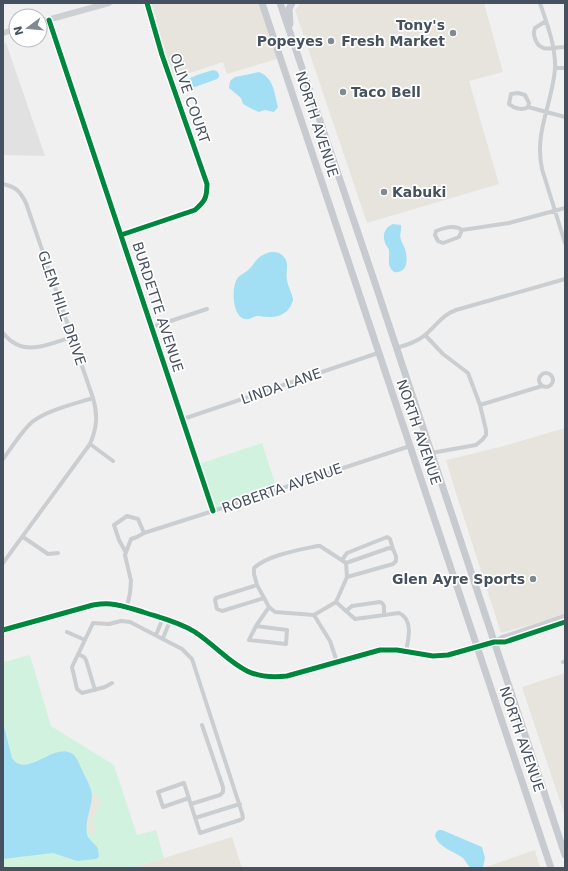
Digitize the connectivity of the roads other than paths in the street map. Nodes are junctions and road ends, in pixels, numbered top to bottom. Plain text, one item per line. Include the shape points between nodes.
1 (109, 3) edge
2 (147, 3) edge
3 (262, 3) edge
4 (280, 3) edge
5 (292, 3) edge
6 (540, 3) edge
7 (49, 20) joint
8 (546, 20) junction
9 (293, 42) junction
10 (565, 47) edge
11 (553, 48) junction
12 (555, 68) junction
13 (565, 68) edge
14 (528, 107) junction
15 (546, 113) junction
16 (565, 117) edge
17 (3, 184) edge
18 (565, 208) edge
19 (555, 212) junction
20 (462, 230) junction
21 (122, 235) junction
22 (565, 243) edge
23 (565, 279) edge
24 (207, 309) dead end
25 (152, 327) junction
26 (3, 333) edge
27 (425, 335) junction
28 (72, 337) junction
29 (396, 348) junction
30 (378, 353) junction
31 (542, 386) dead end
32 (93, 398) junction
33 (480, 405) junction
34 (183, 419) junction
35 (90, 444) junction
36 (410, 446) junction
37 (432, 453) junction
38 (3, 459) edge
39 (113, 461) dead end
40 (213, 511) junction
41 (144, 533) junction
42 (22, 537) junction
43 (393, 549) junction
44 (125, 551) junction
45 (58, 553) dead end
46 (344, 562) junction
47 (3, 563) edge
48 (347, 577) junction
49 (257, 585) junction
50 (264, 598) junction
51 (336, 602) junction
52 (268, 606) junction
53 (127, 607) junction
54 (346, 611) junction
55 (384, 614) junction
56 (314, 615) junction
57 (565, 616) edge
58 (163, 618) junction
59 (170, 621) junction
60 (565, 622) edge
61 (256, 626) junction
62 (3, 630) edge
63 (67, 632) dead end
64 (156, 635) junction
65 (163, 638) junction
66 (85, 640) junction
67 (494, 642) junction
68 (477, 647) junction
69 (406, 651) junction
70 (78, 654) junction
71 (337, 662) junction
72 (112, 682) dead end
73 (95, 690) junction
74 (202, 725) dead end
75 (189, 798) junction
76 (191, 804) junction
77 (240, 804) junction
78 (195, 818) junction
79 (565, 855) edge
80 (551, 868) edge

1 - 7 main road
2 - 21 street, OLIVE COURT via 162,55 207,184 207,194 195,210
3 - 30 main road, NORTH AVENUE
4 - 9 main road, NORTH AVENUE
5 - 9 main road via 289,9
6 - 8 street
7 - 21 street, BURDETTE AVENUE
8 - 11 street
8 - 11 street via 535,28 534,36 542,48
9 - 29 main road, NORTH AVENUE
10 - 11 street
11 - 12 street
12 - 13 street
12 - 15 street
14 - 14 street via 530,102 525,95 511,94 511,106 523,110
14 - 15 street
15 - 16 street
15 - 19 street via 540,136 540,157
17 - 28 street, GLEN HILL DRIVE via 13,187 26,203
18 - 19 street
19 - 20 street via 509,223
19 - 22 street
20 - 20 street via 454,226 436,231 435,235 438,241 443,243 459,237
21 - 25 street, BURDETTE AVENUE
23 - 27 street via 456,310 445,316
24 - 25 street
25 - 34 street, BURDETTE AVENUE
26 - 28 street via 14,343 31,348
27 - 29 street
27 - 33 street via 443,354 468,373
28 - 32 street, GLEN HILL DRIVE
29 - 37 main road, NORTH AVENUE
30 - 34 street, LINDA LANE
30 - 36 main road, NORTH AVENUE
31 - 33 street
32 - 35 street, GLEN HILL DRIVE via 97,421
32 - 38 street via 37,419 27,427
33 - 37 street via 486,430 481,442
34 - 40 street, BURDETTE AVENUE
35 - 39 street
35 - 42 street, GLEN HILL DRIVE
36 - 40 street, ROBERTA AVENUE
36 - 68 main road, NORTH AVENUE
37 - 67 main road, NORTH AVENUE
40 - 41 street, ROBERTA AVENUE
41 - 44 street, ROBERTA AVENUE via 131,539
41 - 44 street via 138,519 127,516 114,525
42 - 45 street via 48,554
42 - 47 street, GLEN HILL DRIVE
43 - 46 street
43 - 46 street via 387,537 348,553
43 - 48 street via 396,561 393,564
44 - 53 street via 131,581
46 - 48 street
46 - 49 street via 320,546 290,553 259,563 254,568
48 - 51 street
49 - 50 street
49 - 50 street via 216,598 217,609 222,610
50 - 52 street
51 - 54 street
51 - 56 street
52 - 56 street via 275,612
52 - 61 street
53 - 58 street
53 - 62 street via 93,605
54 - 55 street via 355,619
54 - 55 street via 352,606 380,602 384,606
55 - 69 street via 399,613 407,619 410,632
56 - 71 street via 330,641
57 - 67 street
58 - 59 street
58 - 64 street
59 - 65 street
59 - 71 street via 193,631 239,668 255,675 287,676
60 - 67 street via 505,642
61 - 61 street via 249,640 286,644 287,630
63 - 66 street
64 - 65 street
64 - 66 street via 124,621 109,624 93,623
65 - 77 street via 182,649 192,659
66 - 70 street
67 - 68 street
67 - 79 main road, NORTH AVENUE
68 - 69 street via 441,656
68 - 80 main road, NORTH AVENUE
69 - 71 street via 380,650
70 - 73 street via 86,660
70 - 73 street via 72,667 78,691 82,693
72 - 73 street
74 - 76 street via 223,792
75 - 75 street via 163,807 158,792 184,783
75 - 76 street
76 - 78 street
77 - 78 street
77 - 78 street via 240,820 200,833

